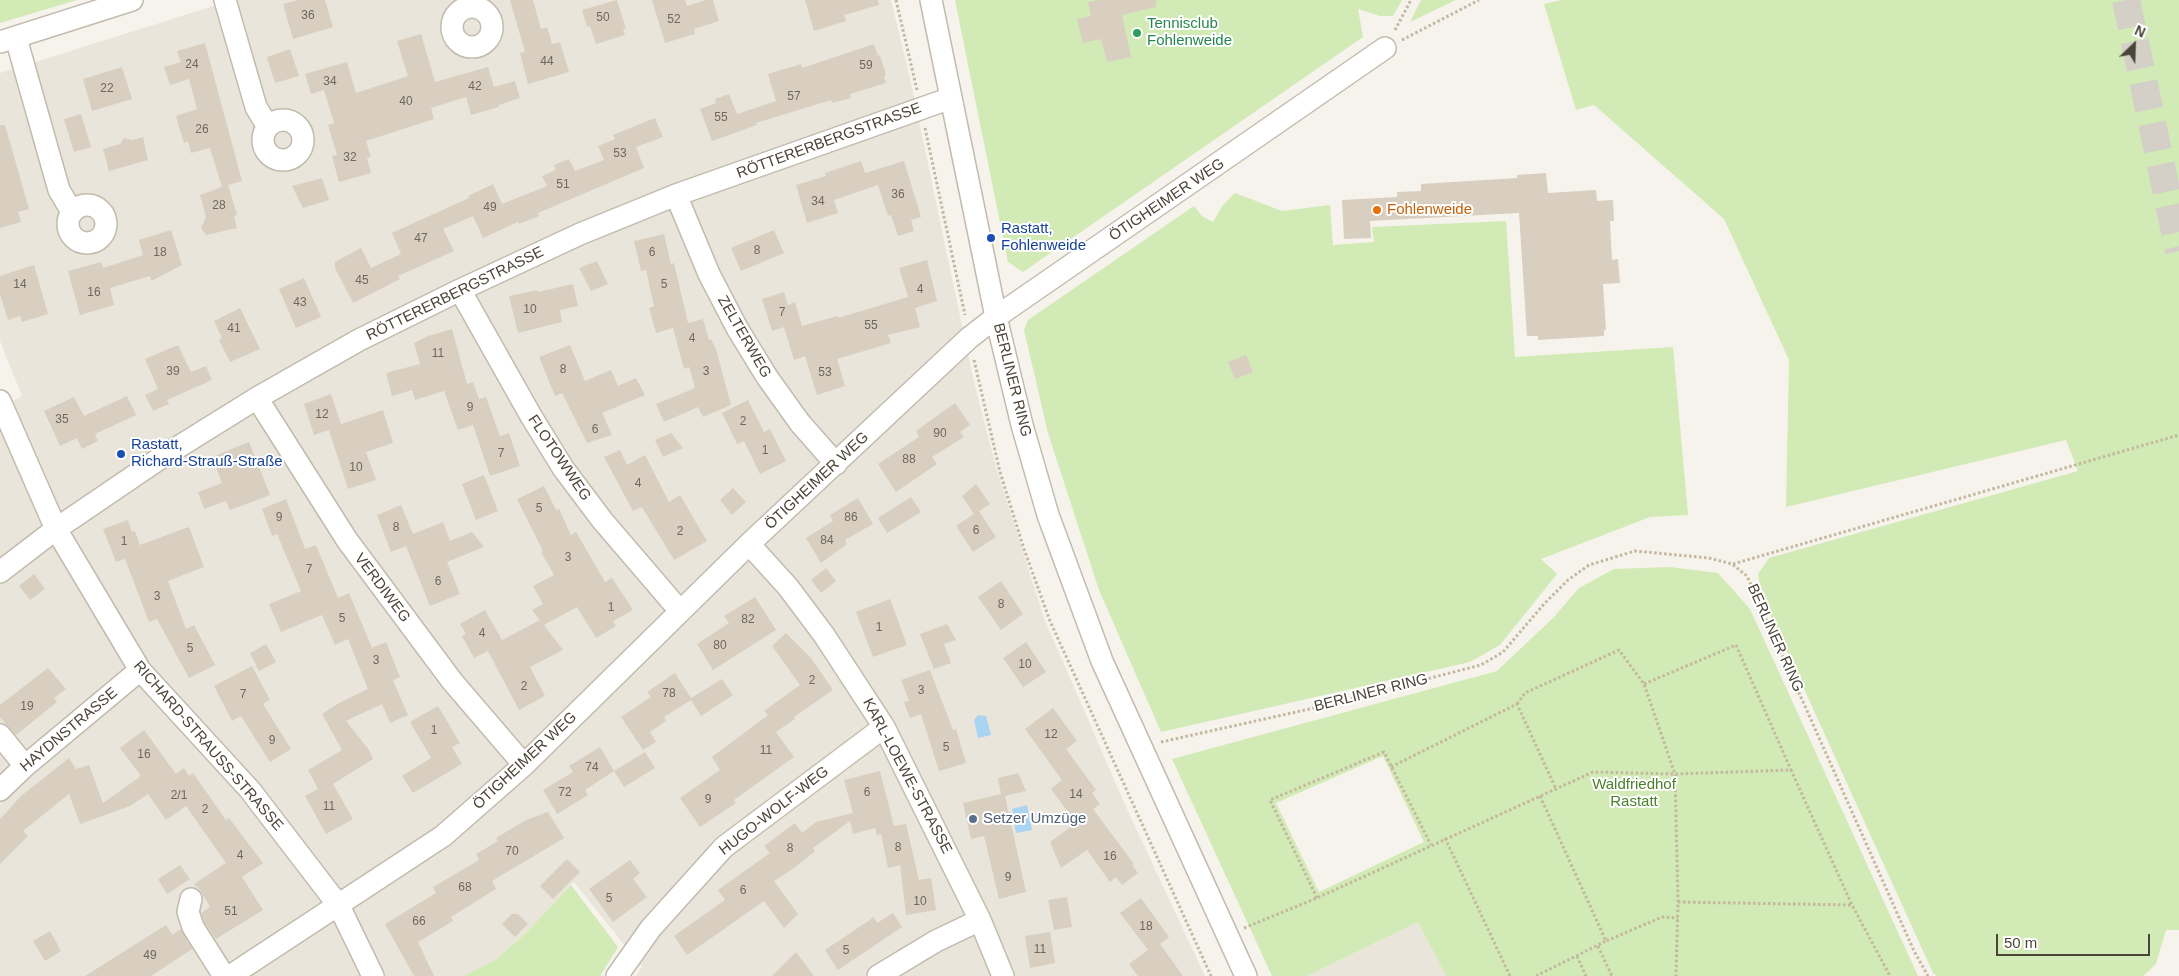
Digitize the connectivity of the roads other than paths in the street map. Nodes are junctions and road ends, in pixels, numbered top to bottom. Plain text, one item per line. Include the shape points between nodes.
1 (132, 0) edge
2 (225, 0) edge
3 (931, 0) edge
4 (8, 40) edge
5 (1385, 48) road end
6 (951, 98) junction
7 (268, 127) dead end
8 (676, 196) junction
9 (72, 212) dead end
10 (460, 290) junction
11 (996, 317) junction
12 (257, 398) junction
13 (0, 401) edge
14 (836, 464) junction
15 (56, 529) junction
16 (749, 544) junction
17 (0, 572) edge
18 (680, 611) junction
19 (140, 670) junction
20 (884, 727) junction
21 (0, 735) edge
22 (524, 765) junction
23 (25, 766) junction
24 (0, 790) edge
25 (191, 899) dead end
26 (339, 906) junction
27 (980, 920) junction
28 (224, 976) edge
29 (230, 976) edge
30 (373, 976) edge
31 (617, 976) edge
32 (878, 976) edge
33 (1003, 976) edge
34 (1246, 976) edge

1 - 4 street
2 - 7 street via 256,107
3 - 6 street, BERLINER RING
4 - 9 street via 58,190
5 - 11 street, ÖTIGHEIMER WEG
6 - 8 street, RÖTTERERBERGSTRASSE
6 - 11 street, BERLINER RING
8 - 10 street, RÖTTERERBERGSTRASSE via 580,234
8 - 14 street, ZELTERWEG via 736,328 800,423
10 - 12 street, RÖTTERERBERGSTRASSE via 359,340
10 - 18 street, FLOTOWWEG via 563,468 602,520
11 - 14 street, ÖTIGHEIMER WEG via 921,381
11 - 34 street, BERLINER RING via 1048,515 1102,661
12 - 15 street, RÖTTERERBERGSTRASSE
12 - 22 street, VERDIWEG via 347,540 452,681
13 - 15 street, RICHARD-STRAUSS-STRASSE
14 - 16 street, ÖTIGHEIMER WEG
15 - 17 street, RÖTTERERBERGSTRASSE
15 - 19 street, RICHARD-STRAUSS-STRASSE
16 - 18 street, ÖTIGHEIMER WEG
16 - 20 street, KARL-LOEWE-STRASSE via 824,635
18 - 22 street, ÖTIGHEIMER WEG
19 - 23 street, HAYDNSTRASSE
19 - 26 street, RICHARD-STRAUSS-STRASSE via 250,790
20 - 27 street, KARL-LOEWE-STRASSE
20 - 31 street, HUGO-WOLF-WEG via 724,847 651,928
21 - 23 street
22 - 26 street, ÖTIGHEIMER WEG via 443,836
23 - 24 street, HAYDNSTRASSE
25 - 28 street via 188,912 193,927
26 - 29 street, ÖTIGHEIMER WEG
26 - 30 street, RICHARD-STRAUSS-STRASSE
27 - 32 street via 936,941
27 - 33 street, KARL-LOEWE-STRASSE

